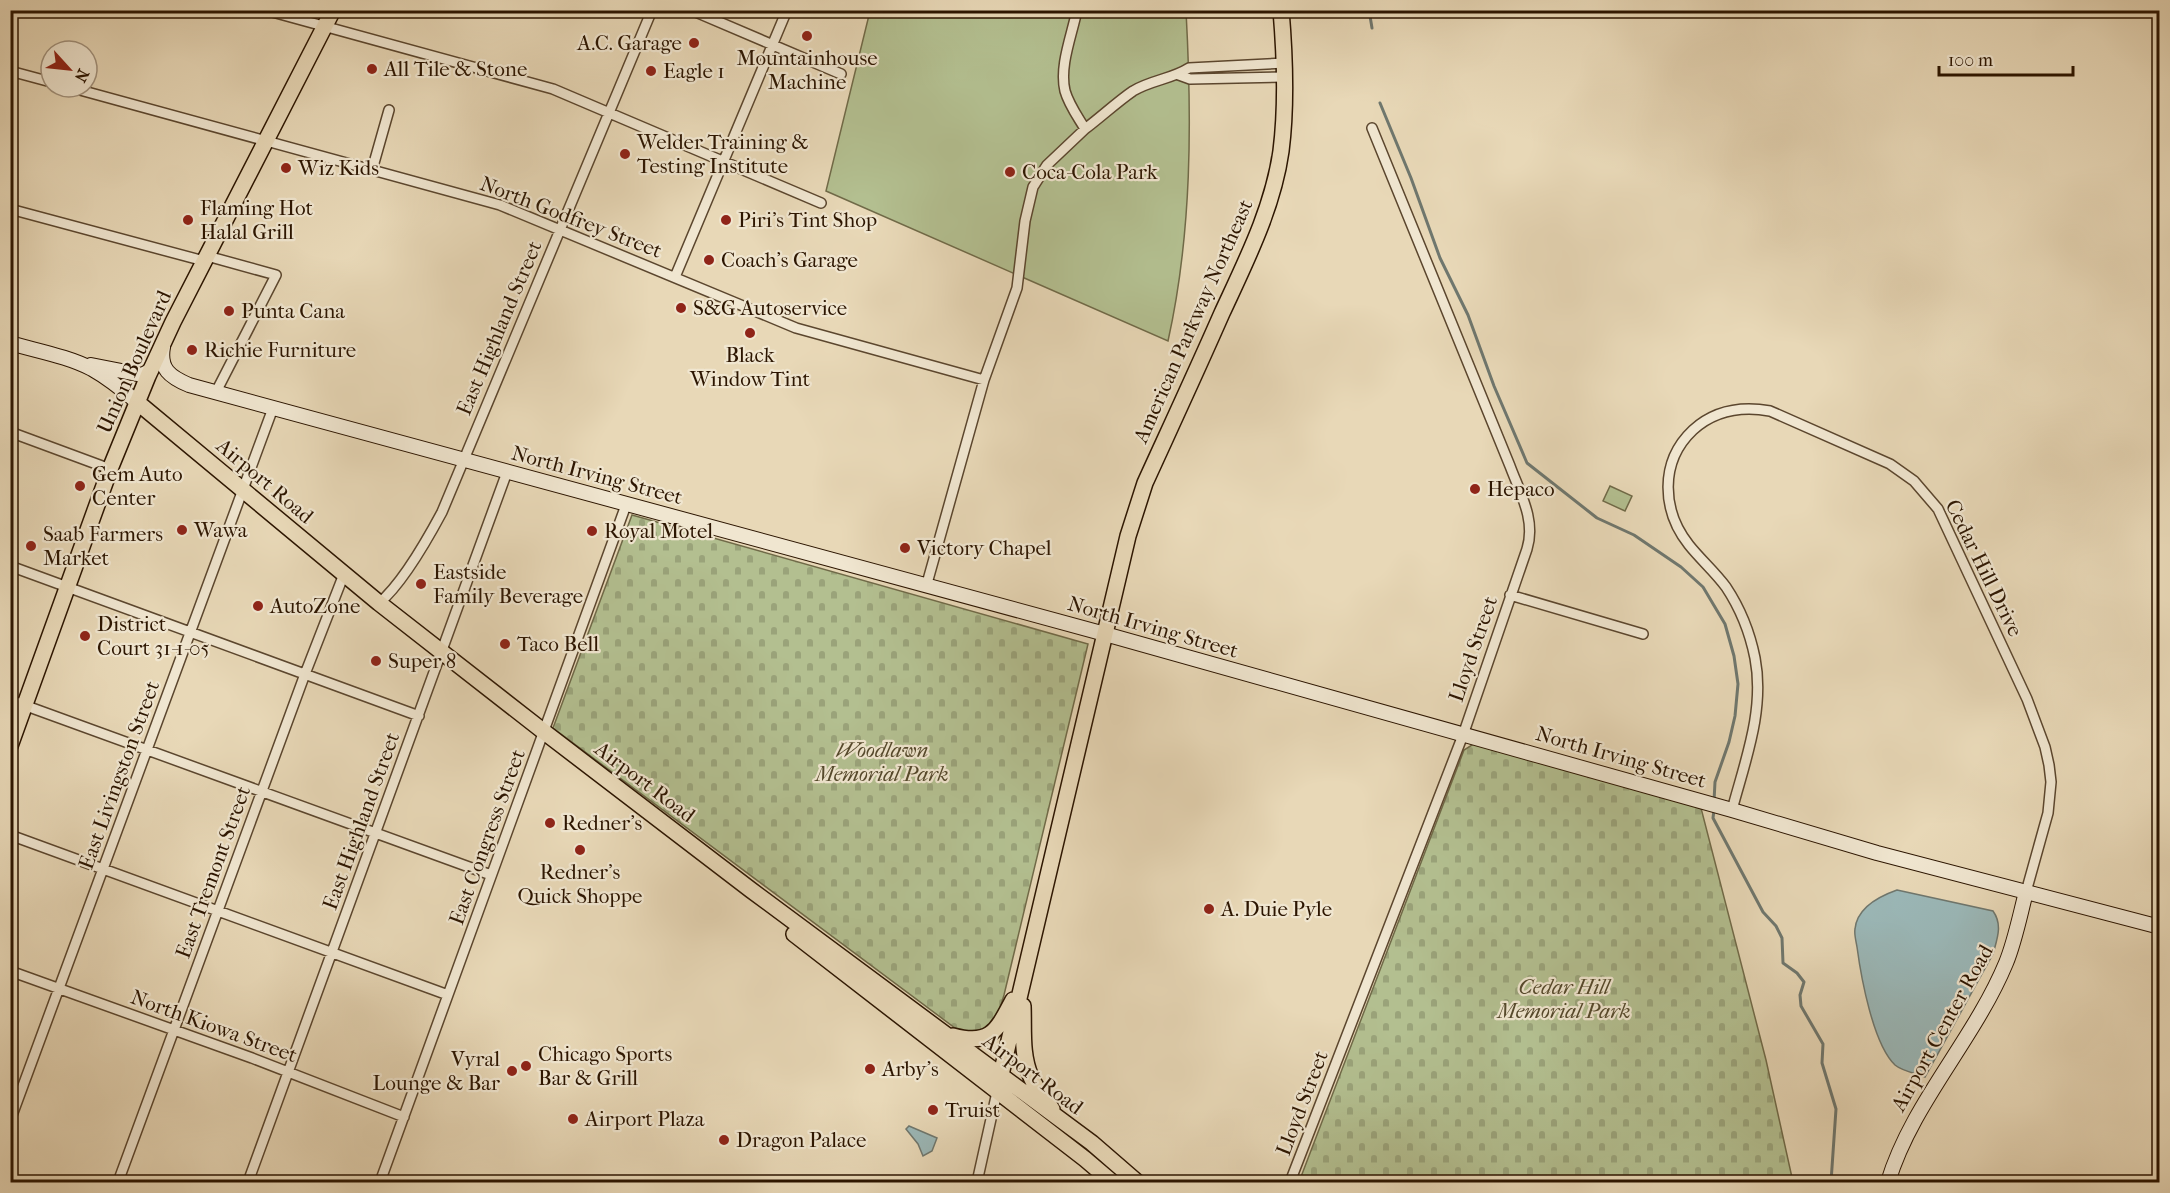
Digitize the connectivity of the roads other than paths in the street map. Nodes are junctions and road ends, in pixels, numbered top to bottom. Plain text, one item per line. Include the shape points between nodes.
1 (265, 10) edge
2 (333, 10) edge
3 (652, 10) edge
4 (691, 10) edge
5 (719, 10) edge
6 (787, 10) edge
7 (1077, 10) edge
8 (1281, 10) edge
9 (715, 21) junction
10 (324, 27) junction
11 (772, 45) junction
12 (1285, 70) junction
13 (10, 71) edge
14 (841, 74) dead end
15 (39, 79) edge
16 (99, 95) edge
17 (389, 110) dead end
18 (609, 113) junction
19 (1372, 128) dead end
20 (1085, 129) junction
21 (265, 141) junction
22 (724, 161) junction
23 (372, 170) junction
24 (821, 203) dead end
25 (10, 209) edge
26 (560, 230) junction
27 (205, 258) junction
28 (675, 277) junction
29 (164, 342) junction
30 (10, 343) edge
31 (75, 361) junction
32 (151, 370) junction
33 (984, 380) junction
34 (216, 392) junction
35 (135, 406) junction
36 (273, 408) junction
37 (10, 432) edge
38 (462, 459) junction
39 (110, 469) junction
40 (507, 472) junction
41 (242, 495) junction
42 (626, 505) junction
43 (10, 566) edge
44 (342, 578) junction
45 (68, 586) junction
46 (926, 587) junction
47 (1510, 595) junction
48 (379, 603) junction
49 (191, 631) junction
50 (1105, 634) junction
51 (1643, 634) dead end
52 (441, 657) junction
53 (305, 674) junction
54 (18, 703) edge
55 (419, 716) junction
56 (1463, 735) junction
57 (542, 736) junction
58 (10, 746) edge
59 (147, 751) junction
60 (261, 792) junction
61 (1732, 810) junction
62 (10, 834) edge
63 (376, 834) junction
64 (104, 869) junction
65 (491, 875) junction
66 (2026, 892) junction
67 (218, 910) junction
68 (2160, 927) edge
69 (333, 952) junction
70 (10, 971) edge
71 (1023, 982) junction
72 (60, 989) junction
73 (448, 995) junction
74 (175, 1030) junction
75 (946, 1035) junction
76 (288, 1072) junction
77 (1001, 1076) junction
78 (998, 1092) junction
79 (404, 1117) junction
80 (1060, 1120) junction
81 (10, 1121) edge
82 (118, 1182) edge
83 (248, 1182) edge
84 (380, 1182) edge
85 (978, 1182) edge
86 (1112, 1182) edge
87 (1137, 1182) edge
88 (1290, 1182) edge
89 (1888, 1182) edge

1 - 10 street
2 - 10 main road, Union Boulevard
3 - 18 street, East Highland Street
4 - 9 street
5 - 9 street
6 - 11 street
7 - 20 street via 1064,66 1064,89
8 - 12 main road, American Parkway Northeast
9 - 11 street
10 - 18 street via 553,89
10 - 21 main road, Union Boulevard
11 - 14 street
11 - 22 street
12 - 20 street via 1190,79 1179,75 1134,91
12 - 50 main road, American Parkway Northeast via 1281,151 1262,224 1145,483
13 - 15 street
16 - 21 street, North Godfrey Street
17 - 23 street
18 - 22 street
18 - 26 street, East Highland Street
19 - 47 street, Lloyd Street via 1530,518 1530,540
20 - 33 street via 1047,165 1033,187 1017,288
21 - 23 street, North Godfrey Street
21 - 27 main road, Union Boulevard
22 - 24 street
22 - 28 street
23 - 26 street, North Godfrey Street via 500,205
25 - 27 street
26 - 28 street, North Godfrey Street
26 - 38 street, East Highland Street
27 - 29 main road, Union Boulevard
27 - 34 street via 276,275
28 - 33 street, North Godfrey Street via 796,328
29 - 32 main road, Union Boulevard
29 - 34 street, North Irving Street via 161,358 168,373 189,385
30 - 31 street
31 - 32 street via 142,375
31 - 35 street
32 - 35 main road, Union Boulevard
33 - 46 street
34 - 36 street, North Irving Street
35 - 39 main road, Union Boulevard
35 - 41 main road, Airport Road
36 - 38 street, North Irving Street
36 - 41 street, East Livingston Street
37 - 39 street
38 - 40 street, North Irving Street
38 - 48 street, East Highland Street via 432,532
39 - 45 main road, Union Boulevard
40 - 42 street, North Irving Street
40 - 52 street, East Highland Street
41 - 44 main road, Airport Road
41 - 49 street, East Livingston Street
42 - 46 street, North Irving Street
42 - 57 street, East Congress Street
43 - 45 street
44 - 48 main road, Airport Road
44 - 52 main road, Airport Road
44 - 53 street, East Tremont Street
45 - 49 street
45 - 54 main road, Union Boulevard
46 - 50 street, North Irving Street
47 - 51 street
47 - 56 street, Lloyd Street
48 - 52 main road, Airport Road
49 - 53 street
49 - 59 street, East Livingston Street
50 - 56 street, North Irving Street
50 - 71 main road, American Parkway Northeast
52 - 55 street, East Highland Street
52 - 57 main road, Airport Road
53 - 55 street
53 - 60 street, East Tremont Street
54 - 58 main road, Union Boulevard
54 - 59 street
55 - 63 street, East Highland Street
56 - 61 street, North Irving Street
56 - 88 street, Lloyd Street
57 - 65 street, East Congress Street
57 - 75 main road, Airport Road
57 - 78 main road, Airport Road
59 - 60 street
59 - 64 street, East Livingston Street
60 - 63 street
60 - 67 street, East Tremont Street
61 - 66 street, North Irving Street
61 - 66 street, Cedar Hill Drive via 1756,717 1755,660 1746,625 1725,586 1679,531 1670,509 1668,478 1676,452 1698,426 1733,410 1756,409 1890,464 1914,481 1938,510 2027,699 2045,747 2051,782 2048,813
62 - 64 street
63 - 65 street
63 - 69 street, East Highland Street
64 - 67 street
64 - 72 street, East Livingston Street
65 - 73 street, East Congress Street
66 - 68 street, North Irving Street
66 - 89 street, Airport Center Road via 2006,963 1908,1134
67 - 69 street
67 - 74 street, East Tremont Street
69 - 73 street
69 - 76 street, East Highland Street
70 - 72 street, North Kiowa Street
71 - 75 main road via 991,1034 976,1040
71 - 77 main road
71 - 80 main road via 1024,1045 1029,1072
72 - 74 street, North Kiowa Street
72 - 81 street, East Livingston Street
73 - 79 street, East Congress Street
74 - 76 street, North Kiowa Street
74 - 82 street, East Tremont Street
75 - 77 main road, Airport Road
76 - 79 street, North Kiowa Street
76 - 83 street, East Highland Street
77 - 78 main road
77 - 80 main road, Airport Road
78 - 85 street
78 - 86 main road, Airport Road
79 - 84 street, East Congress Street
80 - 87 main road, Airport Road

